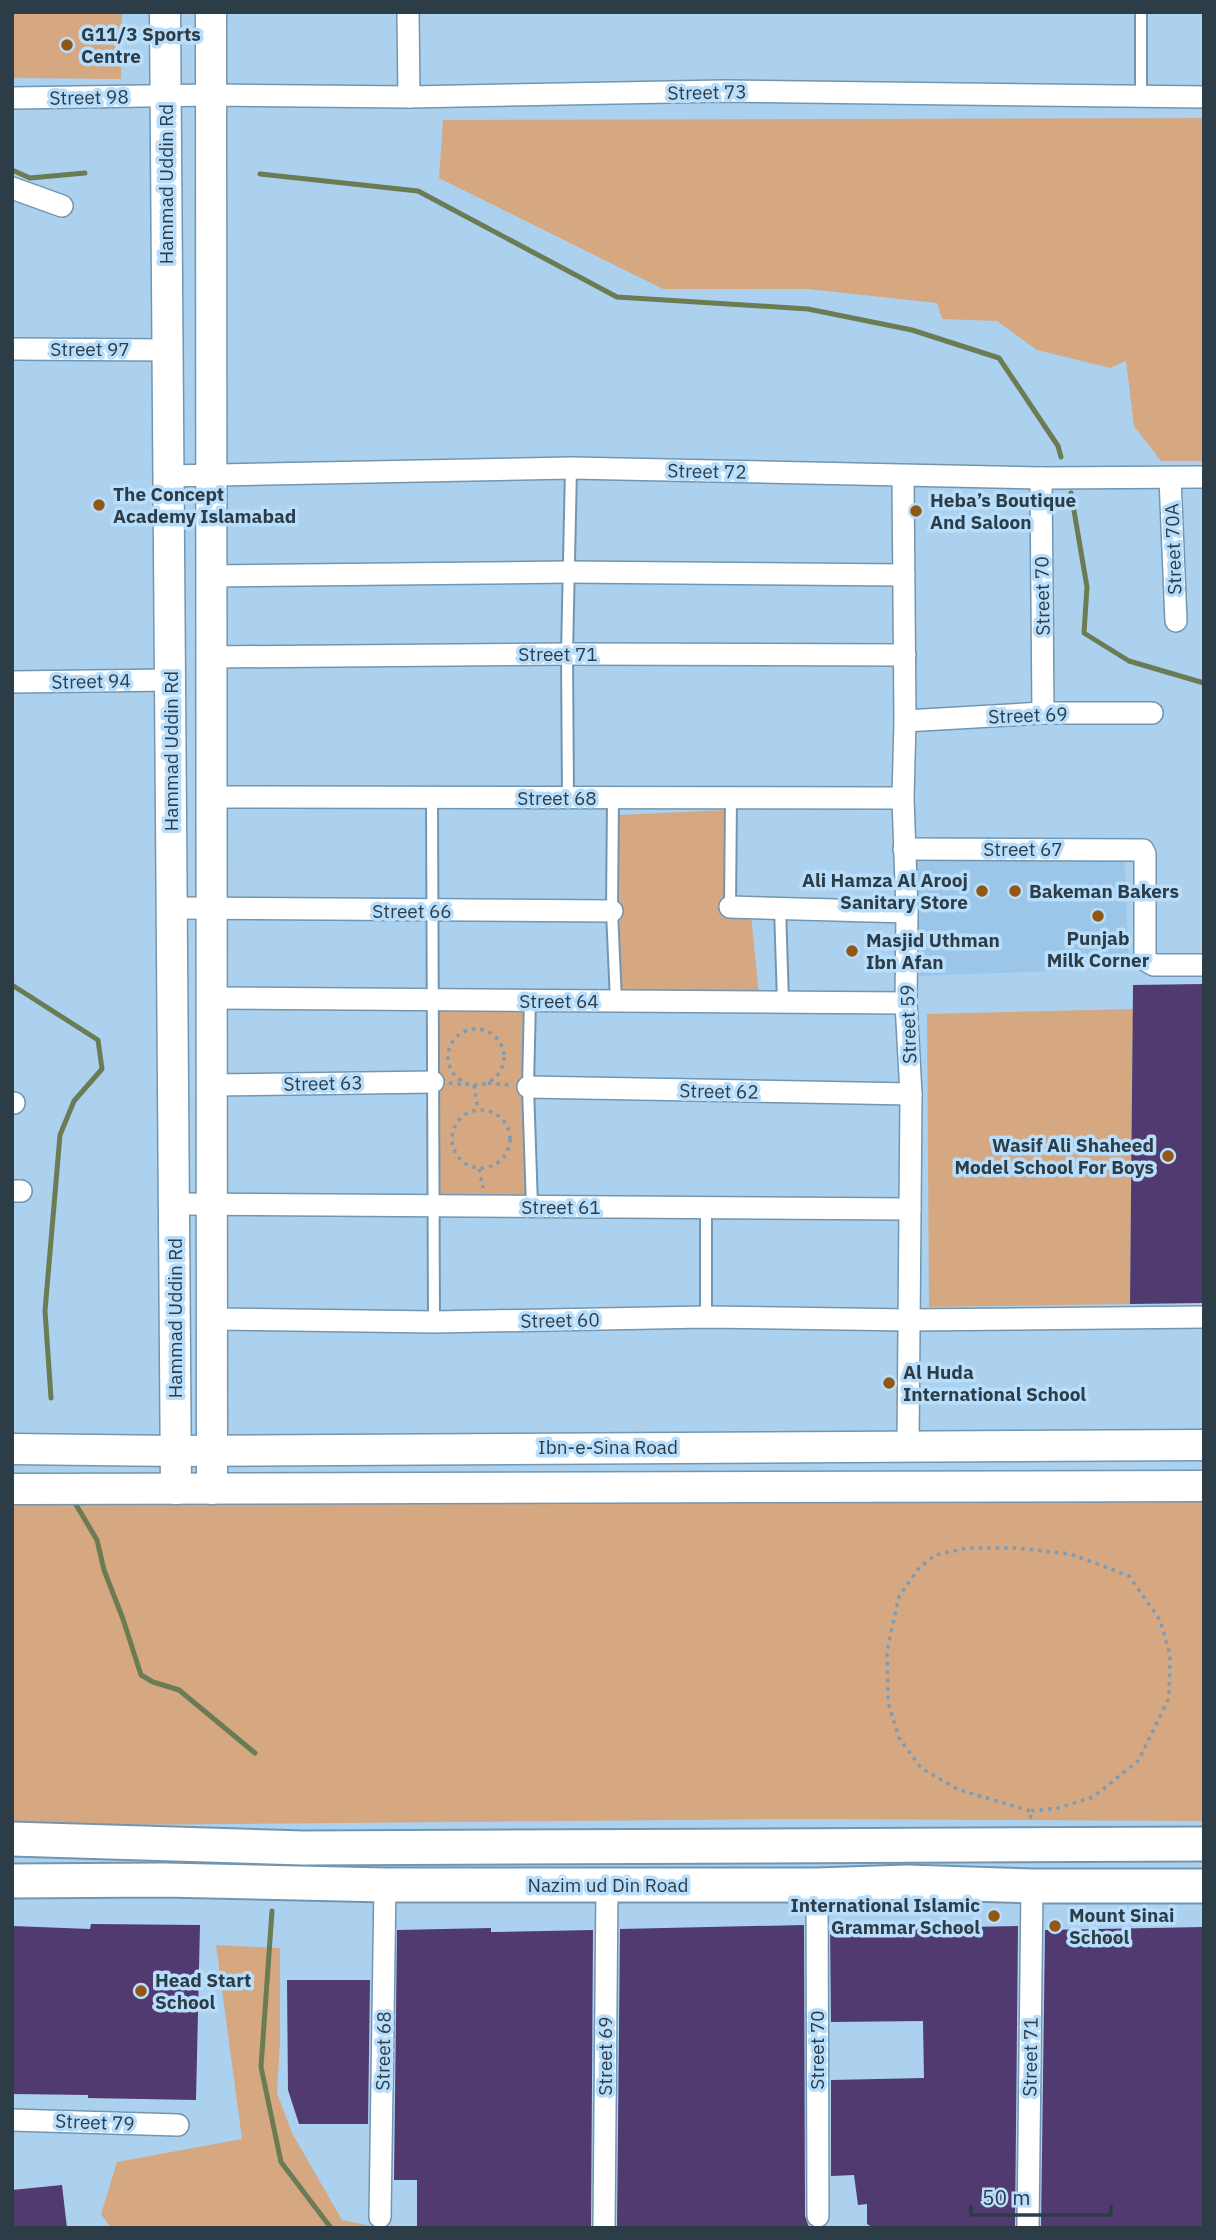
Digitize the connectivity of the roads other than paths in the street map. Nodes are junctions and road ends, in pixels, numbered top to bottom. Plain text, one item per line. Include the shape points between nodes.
1 (165, 12) edge
2 (211, 12) edge
3 (408, 12) edge
4 (1141, 12) edge
5 (1141, 94) junction
6 (211, 95) junction
7 (166, 96) junction
8 (409, 97) junction
9 (1204, 97) edge
10 (12, 98) edge
11 (12, 188) edge
12 (62, 206) dead end
13 (12, 349) edge
14 (168, 350) junction
15 (571, 468) junction
16 (211, 474) junction
17 (168, 475) junction
18 (903, 476) junction
19 (1204, 477) edge
20 (1041, 478) junction
21 (1170, 478) junction
22 (569, 572) junction
23 (904, 575) junction
24 (211, 576) junction
25 (1176, 621) dead end
26 (567, 654) junction
27 (905, 655) junction
28 (211, 657) junction
29 (170, 680) junction
30 (12, 682) edge
31 (1044, 713) junction
32 (1152, 713) dead end
33 (905, 721) junction
34 (211, 797) junction
35 (432, 798) junction
36 (568, 798) junction
37 (613, 798) junction
38 (731, 798) junction
39 (903, 798) junction
40 (904, 849) junction
41 (730, 907) joint
42 (172, 908) junction
43 (211, 908) junction
44 (780, 908) junction
45 (433, 911) junction
46 (612, 911) junction
47 (907, 912) junction
48 (1204, 965) edge
49 (211, 998) junction
50 (433, 1000) junction
51 (530, 1000) junction
52 (616, 1001) junction
53 (783, 1002) junction
54 (906, 1003) junction
55 (433, 1082) junction
56 (212, 1085) junction
57 (528, 1087) junction
58 (911, 1094) junction
59 (174, 1205) junction
60 (212, 1206) junction
61 (434, 1207) junction
62 (532, 1207) junction
63 (706, 1208) junction
64 (910, 1209) junction
65 (706, 1317) junction
66 (1204, 1317) edge
67 (212, 1319) junction
68 (909, 1320) junction
69 (434, 1322) junction
70 (908, 1445) junction
71 (1204, 1445) edge
72 (12, 1449) edge
73 (212, 1450) junction
74 (176, 1451) junction
75 (1204, 1486) edge
76 (12, 1489) edge
77 (176, 1489) junction
78 (212, 1489) junction
79 (12, 1839) edge
80 (1204, 1844) edge
81 (303, 1848) junction
82 (12, 1881) edge
83 (304, 1884) junction
84 (607, 1884) junction
85 (385, 1885) junction
86 (817, 1885) junction
87 (1032, 1886) junction
88 (1204, 1886) edge
89 (12, 2120) edge
90 (178, 2124) dead end
91 (818, 2216) dead end
92 (380, 2217) dead end
93 (604, 2228) edge
94 (1028, 2228) edge

1 - 7 street, Hammad Uddin Rd
2 - 6 street, Hammad Uddin Rd
3 - 8 street
4 - 5 lane
5 - 8 street, Street 73 via 724,91
5 - 9 street, Street 73
6 - 7 street, Street 98
6 - 8 street, Street 73
6 - 16 street, Hammad Uddin Rd
7 - 10 street, Street 98
7 - 14 street, Hammad Uddin Rd
11 - 12 street
13 - 14 street, Street 97
14 - 17 street, Hammad Uddin Rd
15 - 16 street, Street 72
15 - 18 street, Street 72
15 - 22 lane
16 - 17 street, Street 72
16 - 24 street, Hammad Uddin Rd
17 - 29 street, Hammad Uddin Rd
18 - 20 street, Street 72
18 - 23 street, Street 59
19 - 21 street, Street 72
20 - 21 street, Street 72
20 - 31 street, Street 70
21 - 25 street, Street 70A
22 - 23 street
22 - 24 street
22 - 26 lane
23 - 27 street, Street 59
24 - 28 street, Hammad Uddin Rd
26 - 27 street, Street 71
26 - 28 street, Street 71
26 - 36 lane
27 - 33 street, Street 59
28 - 34 street, Hammad Uddin Rd
29 - 30 street, Street 94
29 - 42 street, Hammad Uddin Rd
31 - 32 street, Street 69
31 - 33 street, Street 69
33 - 39 street, Street 59
34 - 35 street, Street 68
34 - 43 street, Hammad Uddin Rd
35 - 36 street, Street 68
35 - 45 lane
36 - 37 street, Street 68
37 - 38 street, Street 68
37 - 46 lane
38 - 39 street, Street 68
38 - 41 lane
39 - 40 street, Street 59
40 - 47 street, Street 59
40 - 48 street, Street 67 via 1143,850 1145,960 1149,964
41 - 44 street
42 - 43 street, Street 66
42 - 59 street, Hammad Uddin Rd
43 - 45 street, Street 66
43 - 49 street, Hammad Uddin Rd
44 - 47 street
44 - 53 lane
45 - 46 street, Street 66
45 - 50 lane
46 - 52 lane
47 - 54 street, Street 59
49 - 50 street, Street 64
49 - 56 street, Hammad Uddin Rd
50 - 51 street, Street 64
50 - 55 lane
51 - 52 street, Street 64
51 - 57 lane
52 - 53 street, Street 64
53 - 54 street, Street 64
54 - 58 street, Street 59
55 - 56 street, Street 63
55 - 61 lane
56 - 60 street, Hammad Uddin Rd
57 - 58 street, Street 62
57 - 62 lane
58 - 64 street, Street 59
59 - 60 street, Street 61
59 - 74 street, Hammad Uddin Rd
60 - 61 street, Street 61
60 - 67 street, Hammad Uddin Rd
61 - 62 street, Street 61
61 - 69 lane
62 - 63 street, Street 61
63 - 64 street, Street 61
63 - 65 lane
64 - 68 street, Street 59
65 - 68 street, Street 60
65 - 69 street, Street 60
66 - 68 street, Street 60
67 - 69 street, Street 60
67 - 73 street, Hammad Uddin Rd
68 - 70 street, Street 59
70 - 71 street, Ibn-e-Sina Road
70 - 73 street, Ibn-e-Sina Road
72 - 74 street, Ibn-e-Sina Road
73 - 74 street, Ibn-e-Sina Road
73 - 78 street, Hammad Uddin Rd
74 - 77 street, Hammad Uddin Rd
75 - 78 street
76 - 77 street
77 - 78 street
79 - 81 main road, Nazim ud Din Road
80 - 81 main road, Nazim ud Din Road
81 - 83 main road
82 - 83 main road, Nazim ud Din Road
83 - 85 main road, Nazim ud Din Road
84 - 85 main road, Nazim ud Din Road
84 - 86 main road, Nazim ud Din Road
84 - 93 street, Street 69
85 - 92 street, Street 68
86 - 87 main road, Nazim ud Din Road
86 - 91 street, Street 70
87 - 88 main road, Nazim ud Din Road
87 - 94 street, Street 71
89 - 90 street, Street 79

